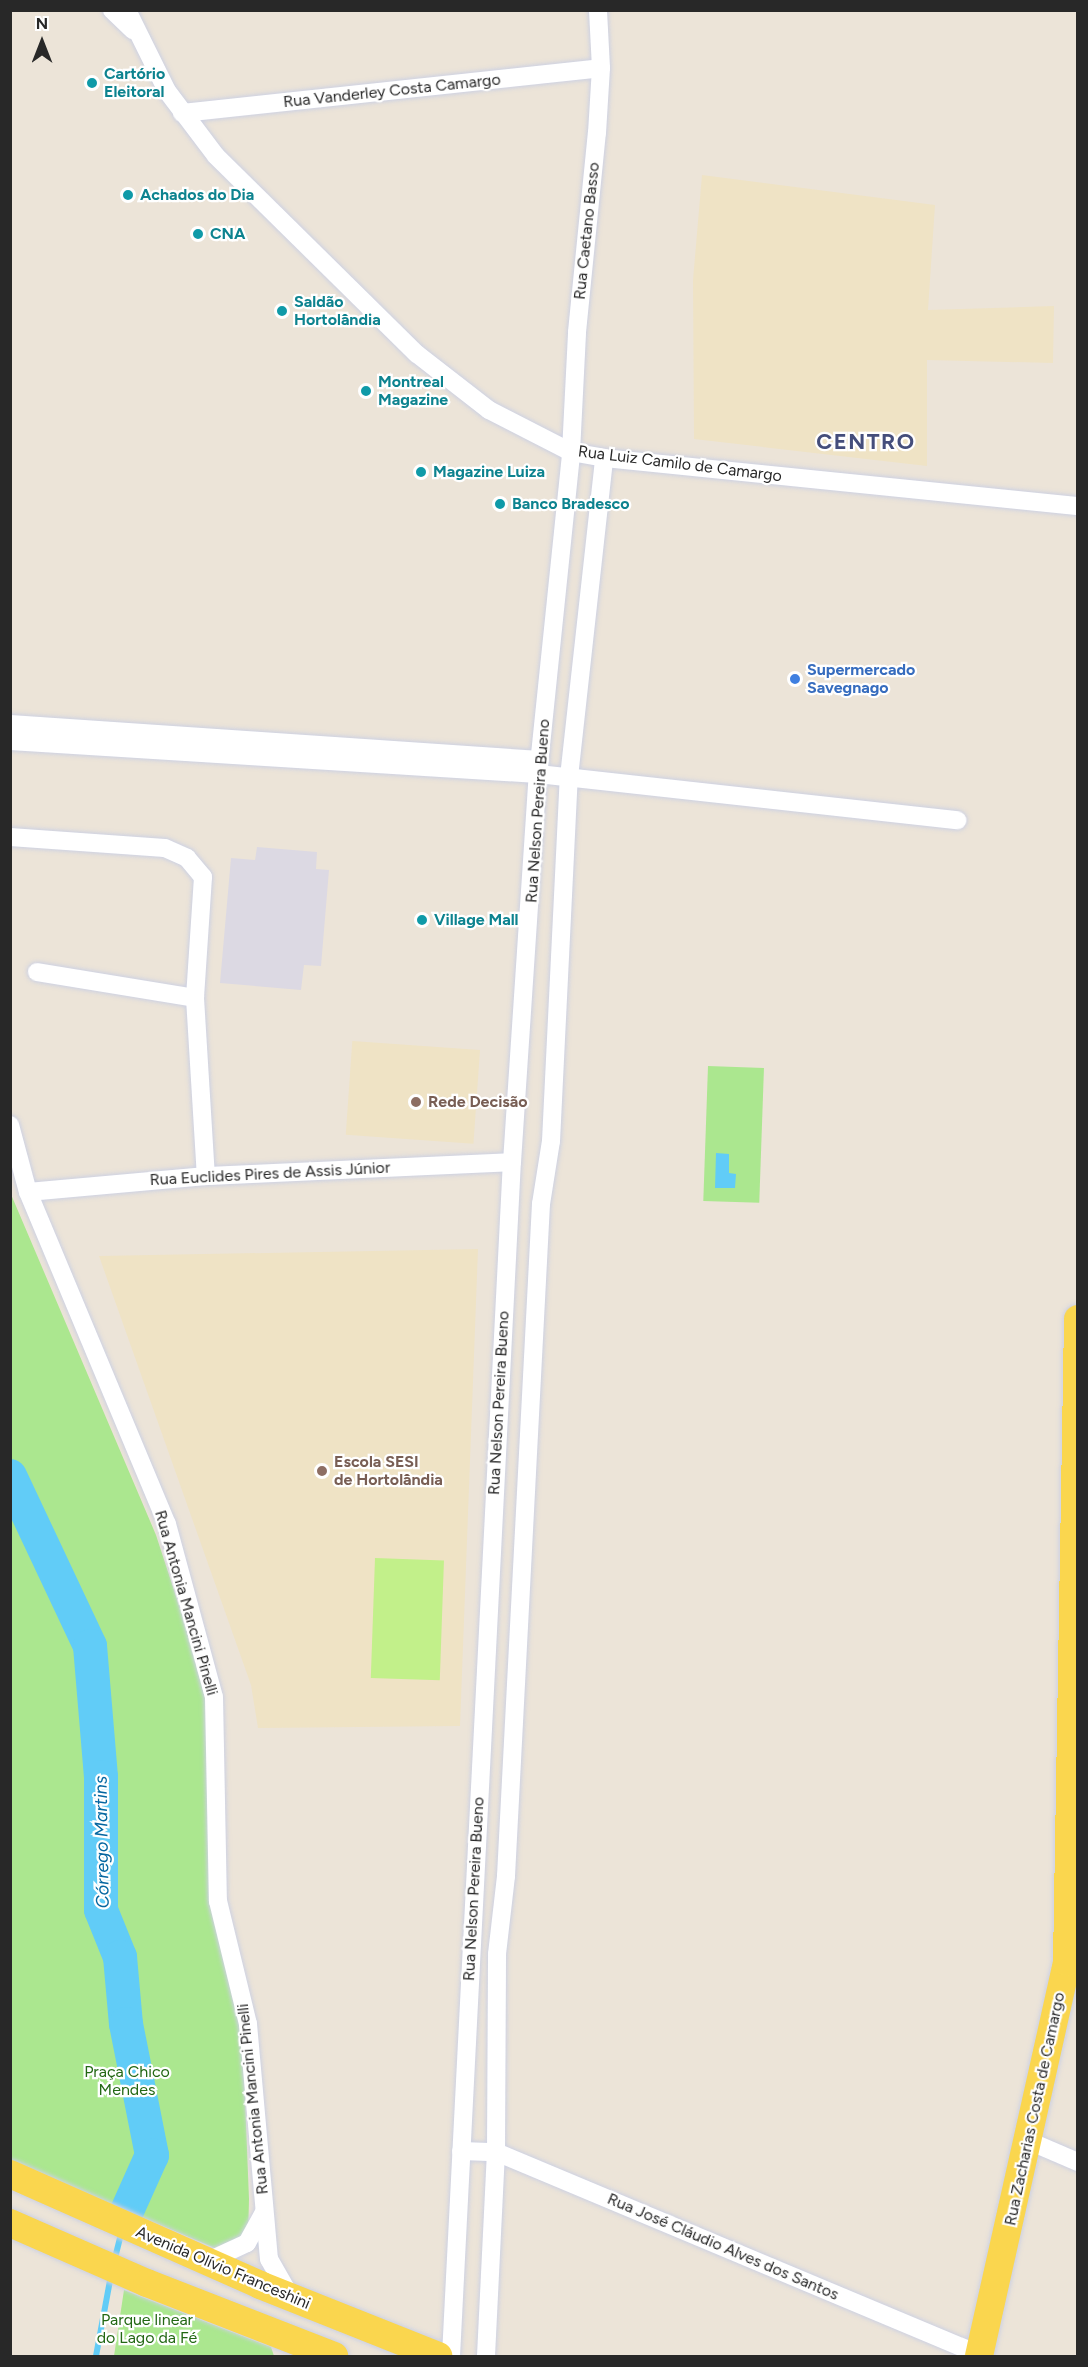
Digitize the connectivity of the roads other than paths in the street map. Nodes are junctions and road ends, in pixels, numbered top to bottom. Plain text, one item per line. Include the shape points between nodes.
1 (112, 10) edge
2 (127, 10) edge
3 (598, 10) edge
4 (134, 31) junction
5 (601, 68) junction
6 (182, 113) junction
7 (571, 452) junction
8 (604, 458) junction
9 (1077, 506) edge
10 (10, 724) edge
11 (10, 741) edge
12 (539, 767) junction
13 (569, 777) junction
14 (957, 820) dead end
15 (10, 837) edge
16 (37, 972) dead end
17 (195, 998) junction
18 (10, 1125) edge
19 (512, 1162) junction
20 (206, 1176) junction
21 (28, 1192) junction
22 (1077, 1319) edge
23 (1077, 1348) edge
24 (1075, 1558) edge
25 (1073, 1775) edge
26 (1072, 1963) edge
27 (1029, 2141) junction
28 (461, 2151) junction
29 (496, 2152) junction
30 (1077, 2162) edge
31 (10, 2174) edge
32 (264, 2212) junction
33 (10, 2223) edge
34 (206, 2262) junction
35 (292, 2297) junction
36 (334, 2356) edge
37 (438, 2356) edge
38 (451, 2356) edge
39 (486, 2356) edge
40 (981, 2356) edge

1 - 4 street, Rua Luiz Camilo de Camargo
2 - 4 street, Rua Luiz Camilo de Camargo
3 - 5 street, Rua Caetano Basso
4 - 6 street, Rua Luiz Camilo de Camargo
5 - 6 street, Rua Vanderley Costa Camargo
5 - 7 street, Rua Caetano Basso via 577,332
6 - 7 street, Rua Luiz Camilo de Camargo via 216,156 417,354 489,410
7 - 8 street, Rua Luiz Camilo de Camargo
7 - 12 street, Rua Nelson Pereira Bueno
8 - 9 street, Rua Luiz Camilo de Camargo
8 - 13 street, Rua Nelson Pereira Bueno
10 - 12 street
11 - 12 street
12 - 13 street
12 - 19 street, Rua Nelson Pereira Bueno
13 - 14 street
13 - 29 street, Rua Nelson Pereira Bueno via 551,1141 541,1204 506,1876 497,1954
15 - 17 street via 165,848 187,858 203,877
16 - 17 street
17 - 20 street
18 - 21 street, Rua Antonia Mancini Pinelli
19 - 20 street, Rua Euclides Pires de Assis Júnior
19 - 28 street, Rua Nelson Pereira Bueno
20 - 21 street, Rua Euclides Pires de Assis Júnior
21 - 32 street, Rua Antonia Mancini Pinelli via 167,1524 214,1697 218,1901 248,2024
22 - 23 main road, Rua Zacharias Costa de Camargo
23 - 24 main road, Rua Zacharias Costa de Camargo
24 - 25 main road, Rua Zacharias Costa de Camargo
25 - 26 main road, Rua Zacharias Costa de Camargo
26 - 27 main road, Rua Zacharias Costa de Camargo
27 - 30 street
27 - 40 main road, Rua Zacharias Costa de Camargo
28 - 29 street, Rua José Cláudio Alves dos Santos
28 - 38 street, Rua Nelson Pereira Bueno
29 - 39 street, Rua Nelson Pereira Bueno
29 - 40 street, Rua José Cláudio Alves dos Santos
31 - 34 main road, Avenida Olívio Franceshini
32 - 34 street, Rua Antonia Mancini Pinelli via 247,2243
32 - 35 street, Rua Antonia Mancini Pinelli via 271,2266
33 - 36 main road via 147,2283
34 - 35 main road, Avenida Olívio Franceshini
35 - 37 main road, Avenida Olívio Franceshini

